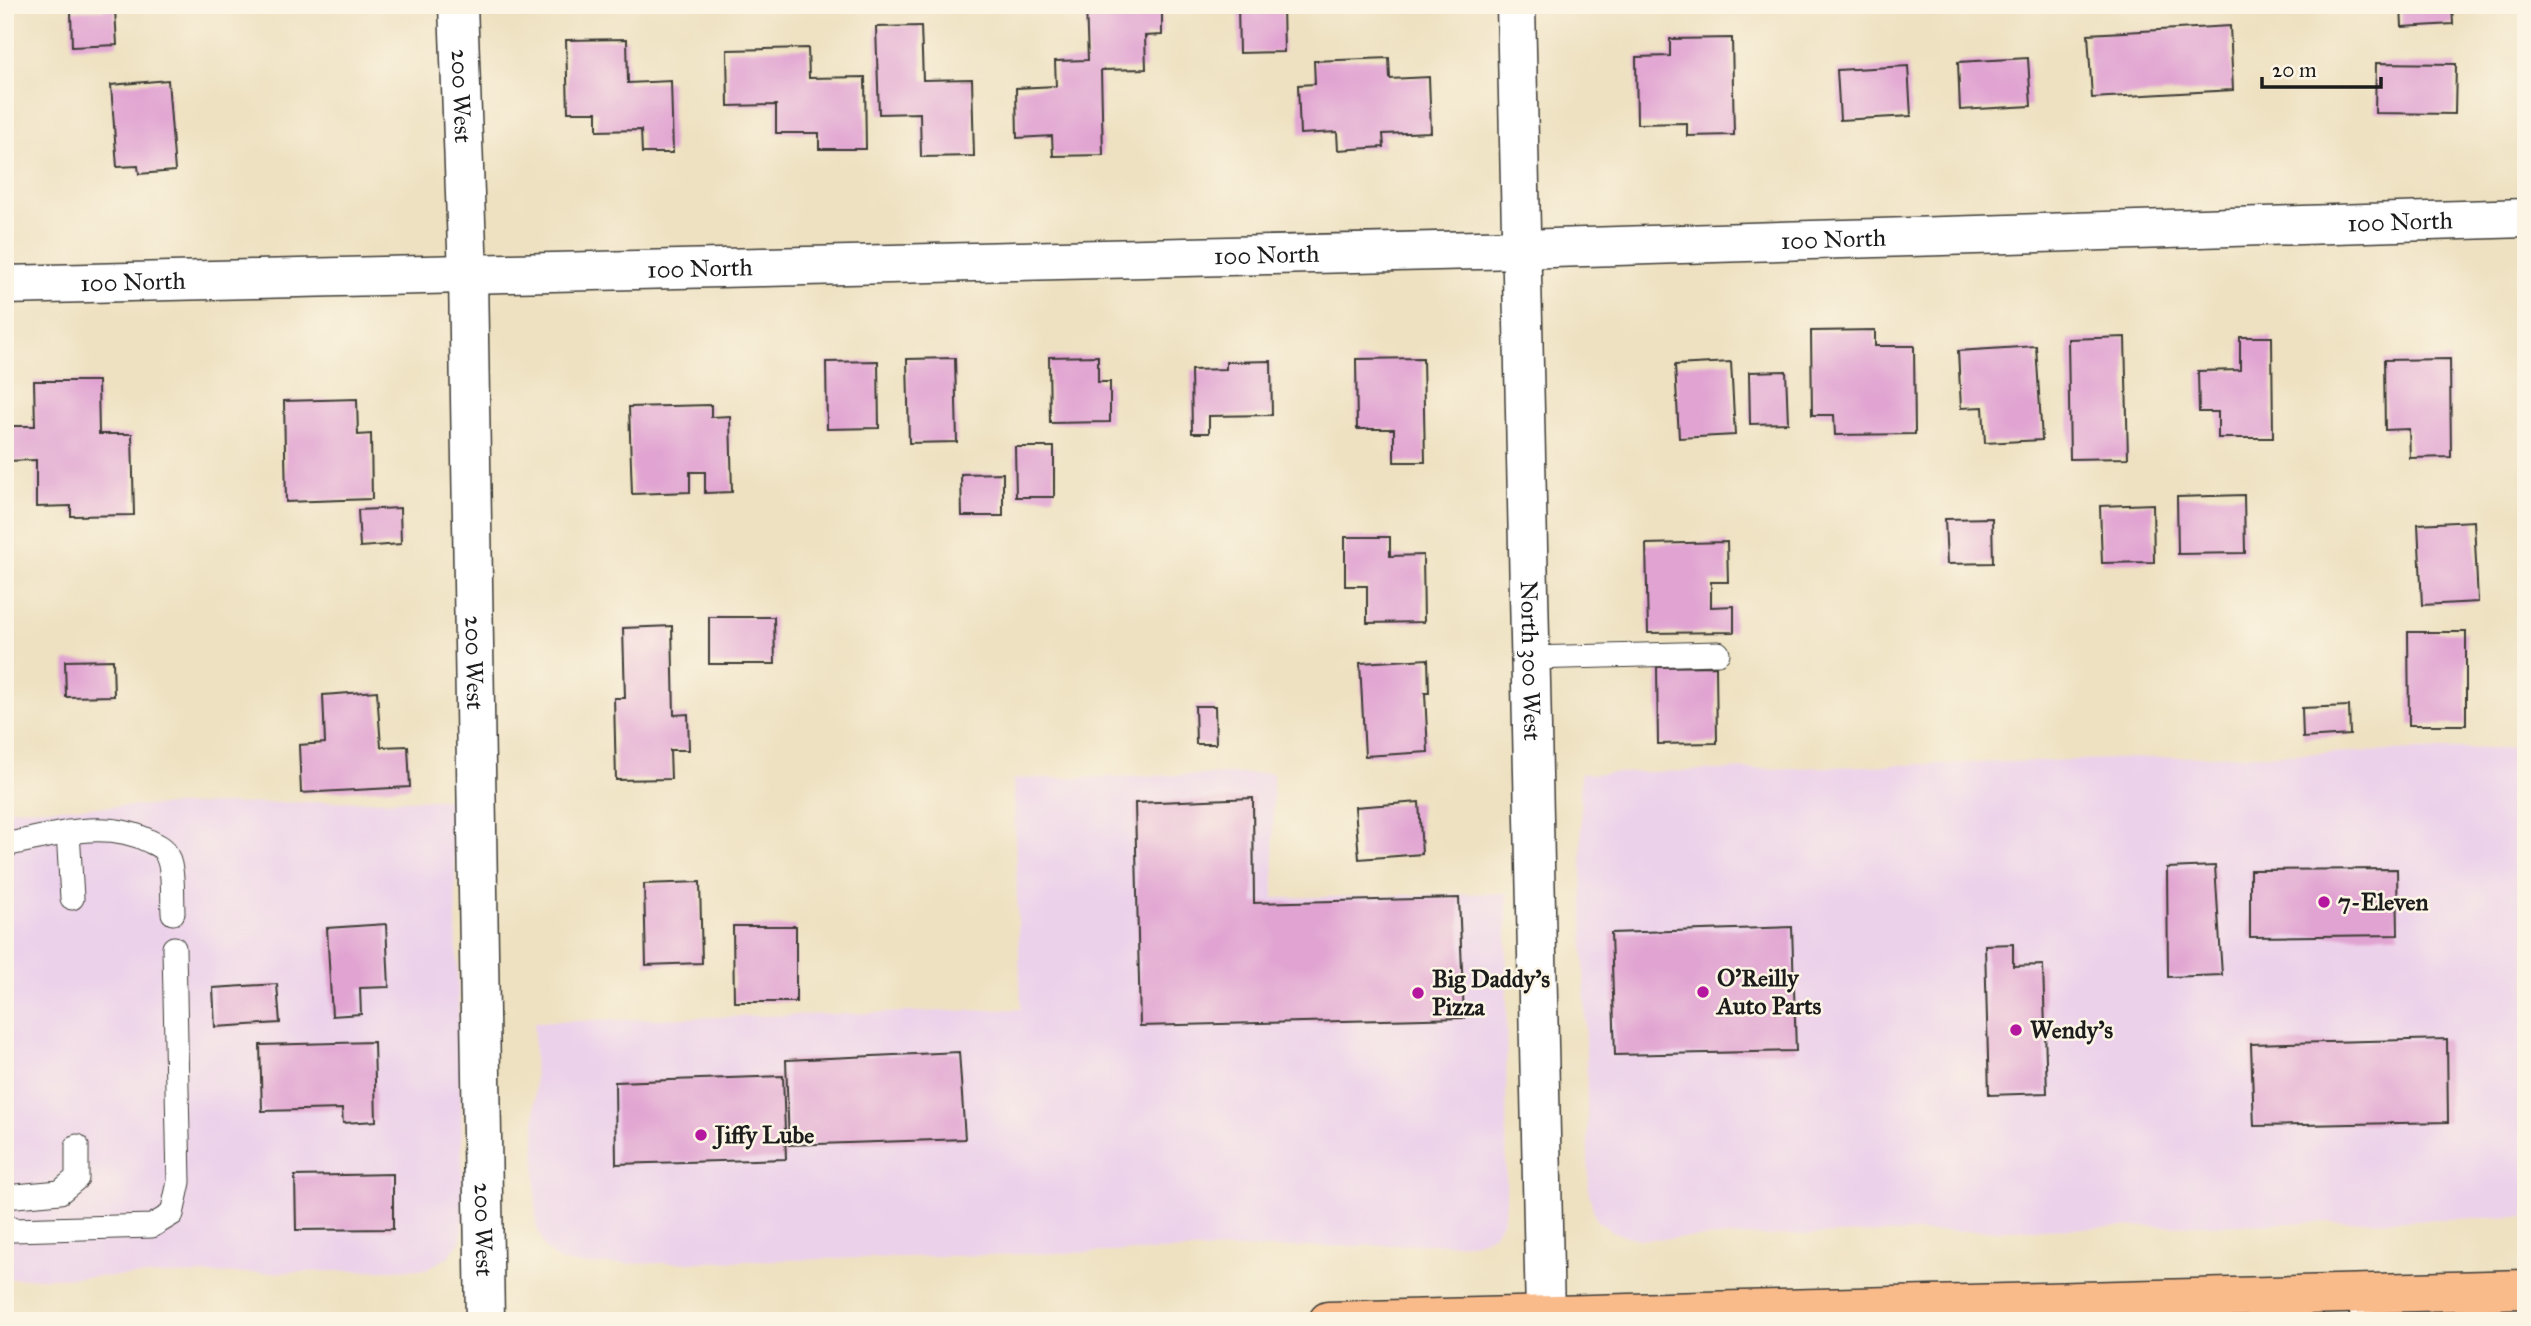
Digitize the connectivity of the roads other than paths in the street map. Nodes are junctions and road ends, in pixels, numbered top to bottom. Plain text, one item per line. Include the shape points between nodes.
1 (458, 5) edge
2 (1516, 5) edge
3 (2526, 218) edge
4 (1520, 248) junction
5 (468, 275) junction
6 (5, 285) edge
7 (1717, 653) dead end
8 (1530, 658) junction
9 (68, 832) junction
10 (5, 845) edge
11 (72, 898) dead end
12 (173, 913) dead end
13 (174, 948) dead end
14 (77, 1146) dead end
15 (5, 1197) edge
16 (5, 1225) edge
17 (2526, 1289) edge
18 (2363, 1308) edge
19 (2197, 1310) edge
20 (1799, 1315) edge
21 (1545, 1316) junction
22 (485, 1321) edge
23 (1328, 1321) edge

1 - 5 street, 200 West
2 - 4 street, North 300 West
3 - 4 street, 100 North
4 - 5 street, 100 North
4 - 8 street, North 300 West
5 - 6 street, 100 North
5 - 22 street, 200 West
7 - 8 lane
8 - 21 street, North 300 West
9 - 10 lane
9 - 11 lane
9 - 12 lane via 119,830 162,848 170,865
13 - 16 lane via 179,1182 172,1214 152,1226 13,1230
14 - 15 lane via 76,1178 60,1192
17 - 18 main road
18 - 19 main road
19 - 20 main road
20 - 21 main road
21 - 23 main road

